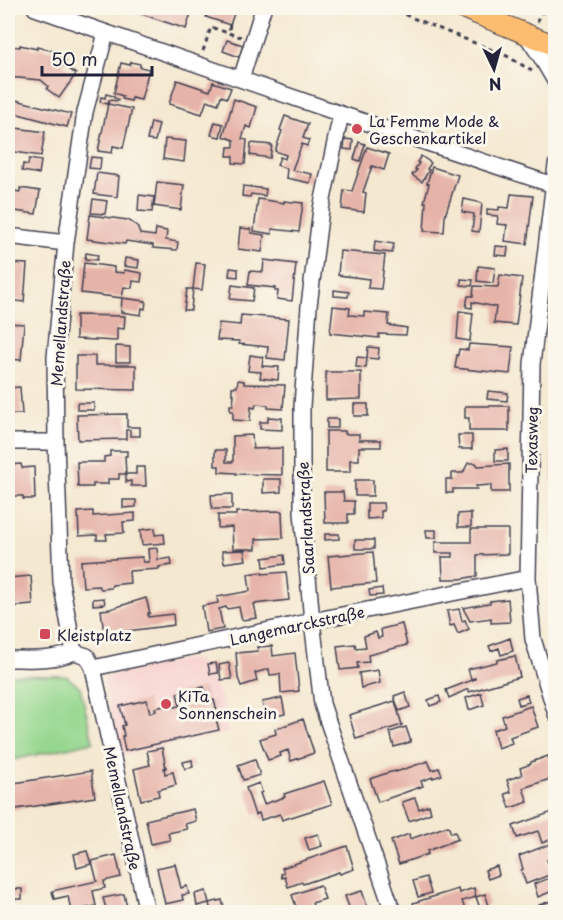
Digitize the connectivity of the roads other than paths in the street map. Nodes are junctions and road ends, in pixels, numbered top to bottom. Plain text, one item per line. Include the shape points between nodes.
1 (35, 8) edge
2 (462, 8) edge
3 (263, 9) dead end
4 (524, 32) junction
5 (106, 33) junction
6 (555, 46) edge
7 (241, 79) junction
8 (555, 82) edge
9 (341, 114) junction
10 (555, 165) edge
11 (554, 185) edge
12 (8, 236) edge
13 (66, 243) junction
14 (8, 442) edge
15 (56, 442) junction
16 (528, 578) junction
17 (312, 621) junction
18 (74, 652) junction
19 (8, 658) edge
20 (93, 668) junction
21 (555, 714) edge
22 (147, 912) edge
23 (393, 912) edge

1 - 5 street
2 - 4 main road
3 - 7 street
4 - 6 main road
4 - 8 street
5 - 7 street
5 - 13 street, Memellandstraße via 85,112
7 - 9 street
9 - 11 street
9 - 17 street, Saarlandstraße via 321,209 302,406 302,512
10 - 11 street, Texasweg
11 - 16 street, Texasweg via 532,364
12 - 13 street
13 - 15 street, Memellandstraße via 55,357
14 - 15 street
15 - 18 street, Memellandstraße via 62,582
16 - 17 street, Langemarckstraße
16 - 21 street, Texasweg via 533,639
17 - 20 street, Langemarckstraße
17 - 23 street, Saarlandstraße via 322,704
18 - 19 street via 63,657
18 - 20 street via 87,656
20 - 22 street, Memellandstraße

